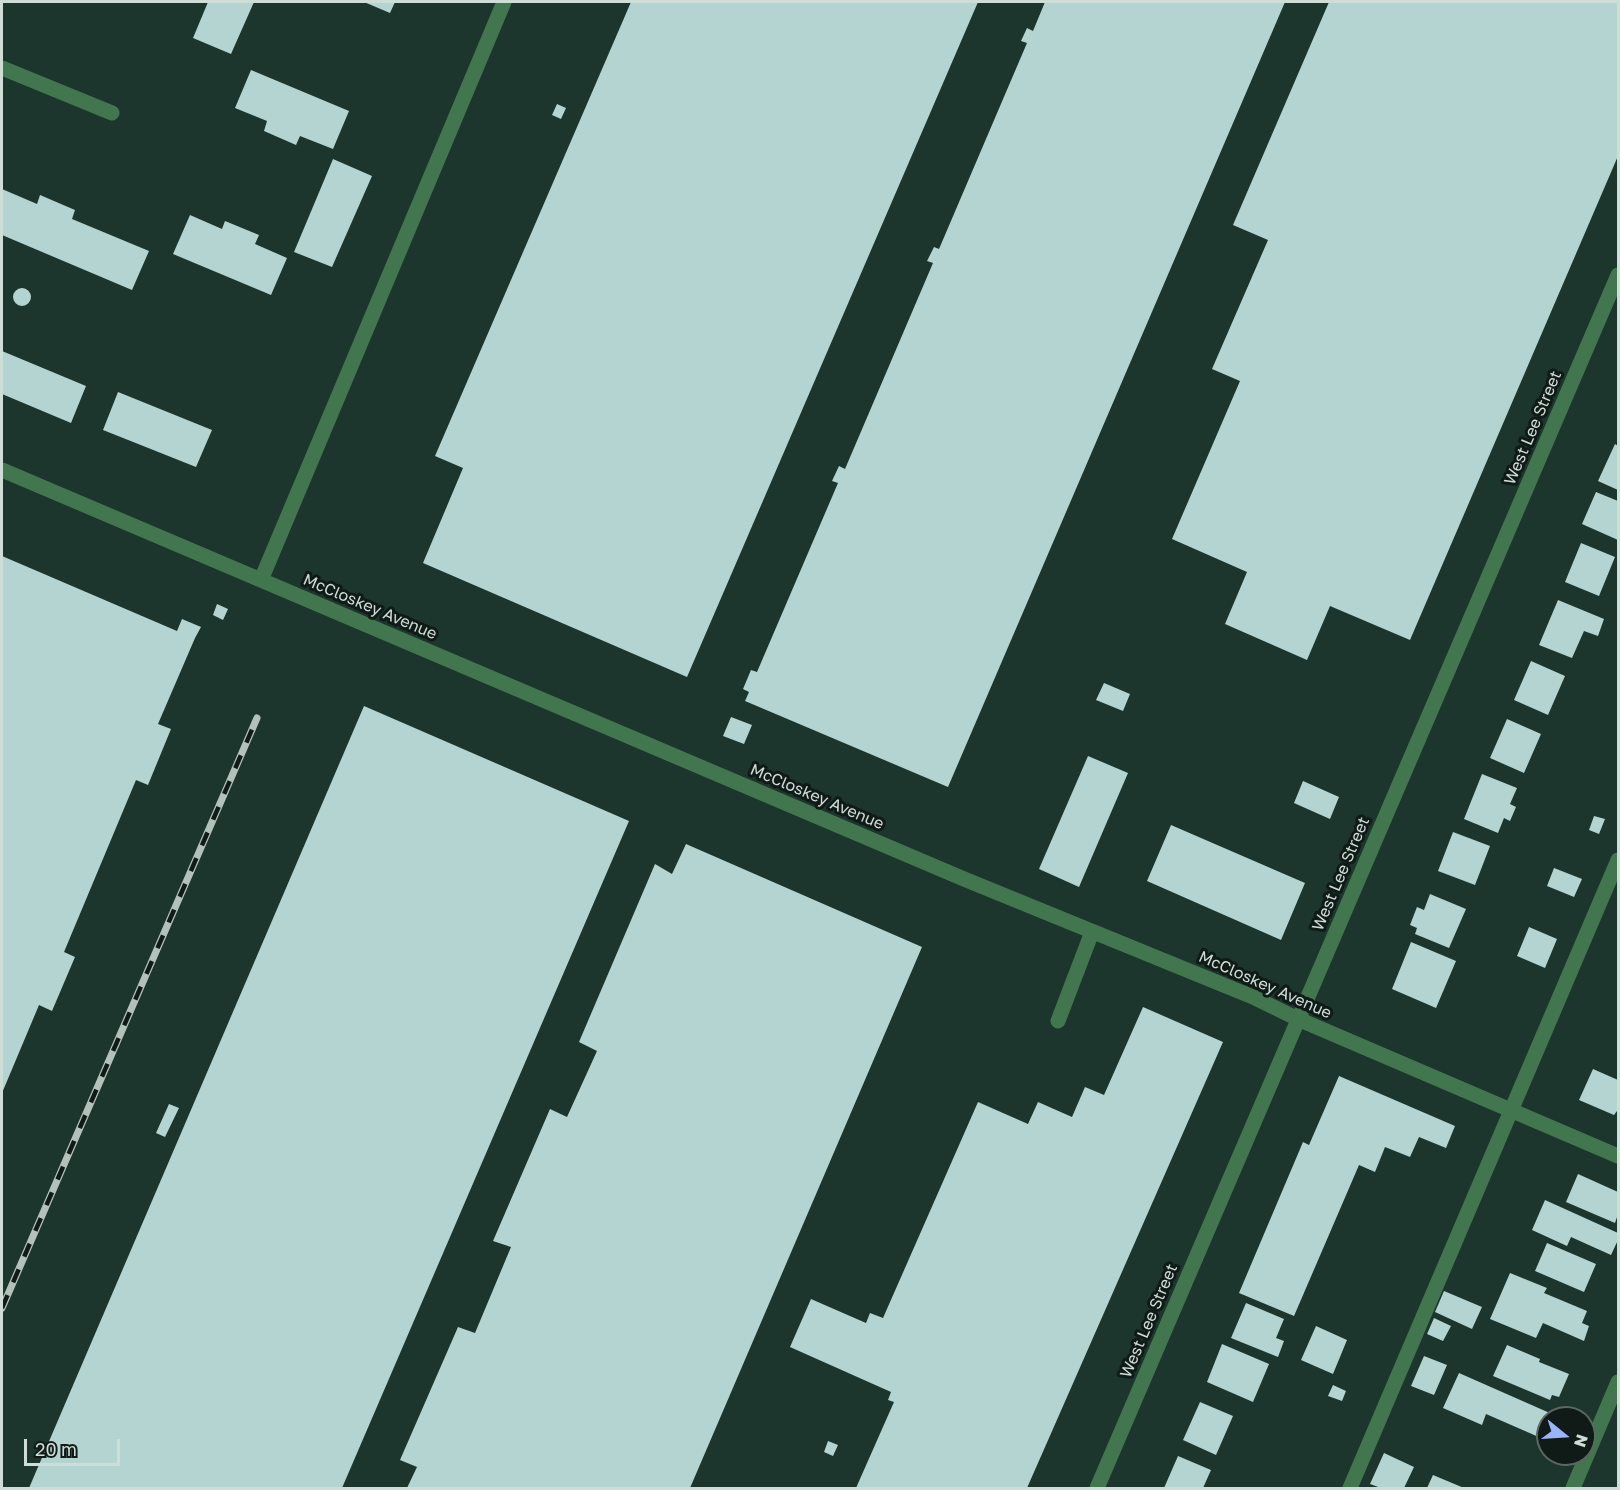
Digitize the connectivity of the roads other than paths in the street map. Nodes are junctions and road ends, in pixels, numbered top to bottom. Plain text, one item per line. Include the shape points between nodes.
1 (504, 2) edge
2 (2, 68) edge
3 (112, 113) dead end
4 (1618, 275) edge
5 (2, 470) edge
6 (261, 580) junction
7 (1618, 860) edge
8 (1092, 932) junction
9 (1298, 1019) junction
10 (1058, 1021) dead end
11 (1511, 1110) junction
12 (1618, 1156) edge
13 (1618, 1382) edge
14 (1097, 1488) edge
15 (1350, 1488) edge
16 (1573, 1488) edge

1 - 6 street
2 - 3 street
4 - 9 street, West Lee Street
5 - 6 street, McCloskey Avenue
6 - 8 street, McCloskey Avenue
7 - 11 street
8 - 9 street, McCloskey Avenue
8 - 10 street
9 - 11 street, McCloskey Avenue
9 - 14 street, West Lee Street
11 - 12 street, McCloskey Avenue
11 - 15 street
13 - 16 street

